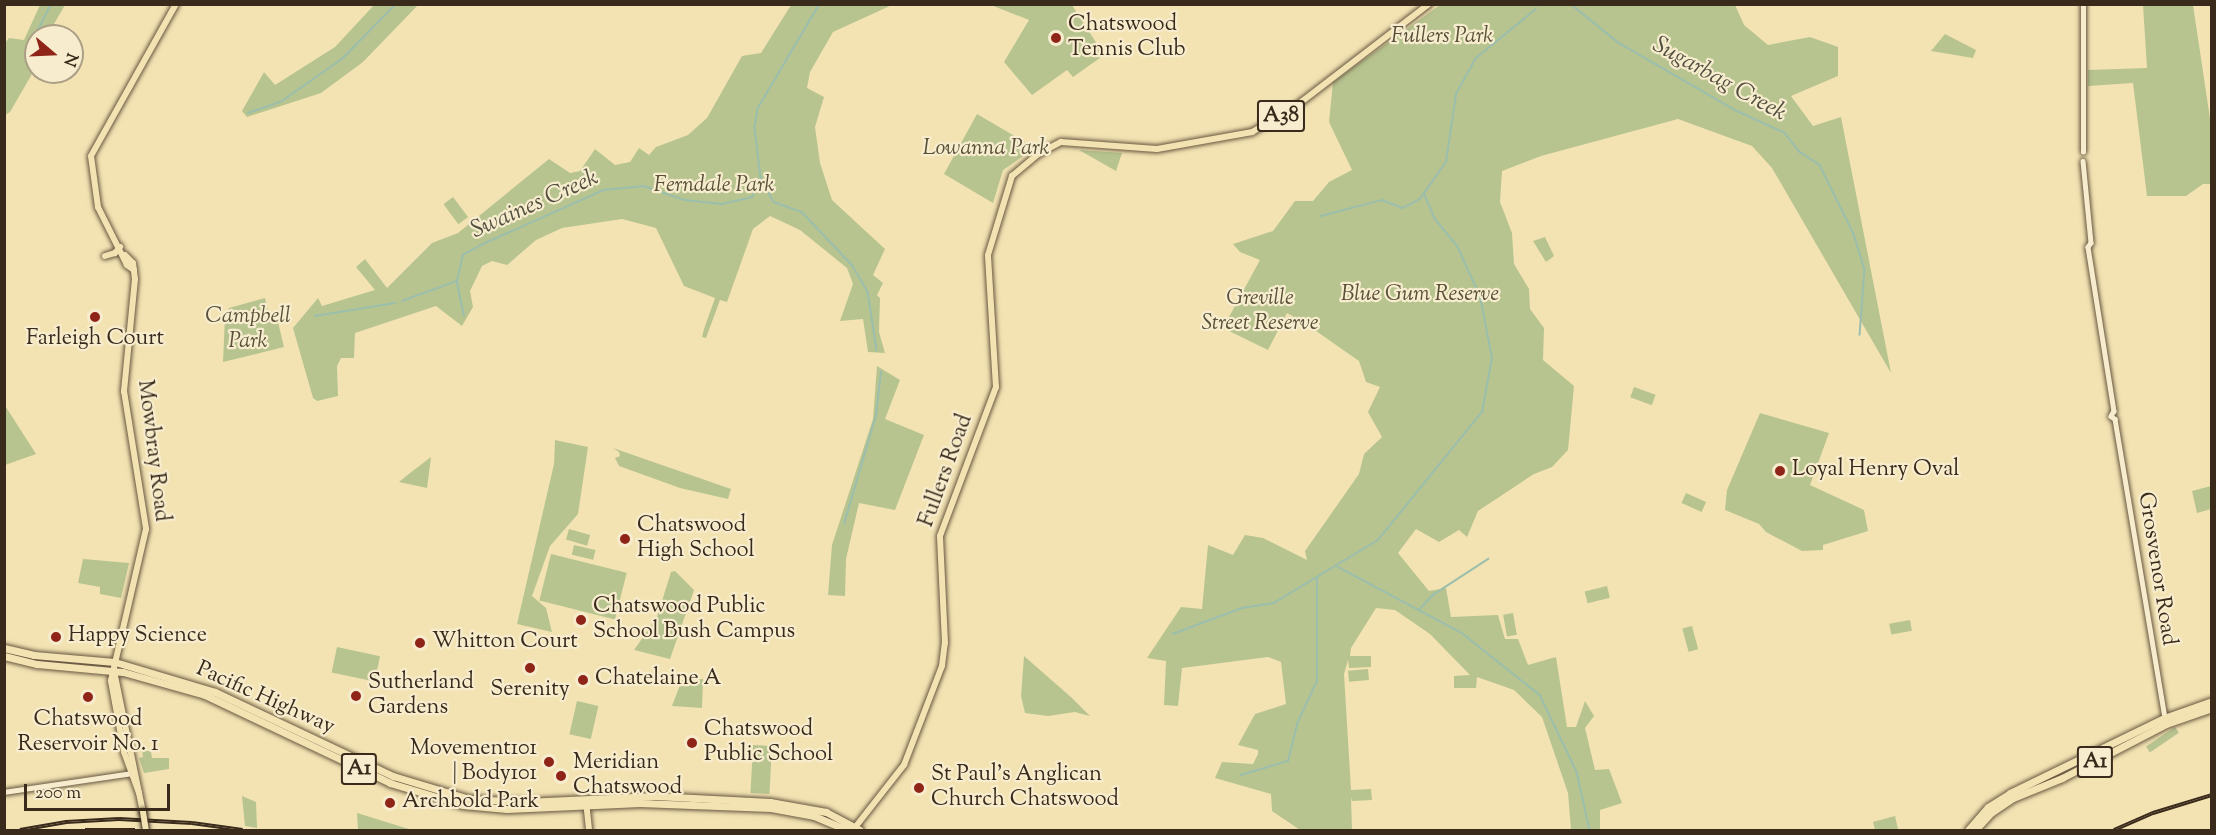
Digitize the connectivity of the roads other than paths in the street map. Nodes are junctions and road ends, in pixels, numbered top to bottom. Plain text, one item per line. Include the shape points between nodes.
1 (176, 4) edge
2 (1429, 4) edge
3 (2083, 4) edge
4 (120, 247) junction
5 (105, 256) dead end
6 (4, 648) edge
7 (4, 656) edge
8 (115, 662) junction
9 (114, 670) junction
10 (2211, 700) edge
11 (2211, 708) edge
12 (2165, 721) junction
13 (133, 773) junction
14 (4, 792) edge
15 (586, 802) junction
16 (856, 829) edge
17 (146, 831) edge
18 (589, 831) edge
19 (847, 831) edge
20 (1968, 831) edge
21 (1975, 831) edge

1 - 4 main road, Mowbray Road via 91,156 97,202
2 - 16 main road, Fullers Road / A38 via 1292,109 1252,132 1157,148 1068,142 1055,144 1022,165 1006,189 988,255 996,387 940,536 945,643 941,674 904,765
3 - 12 street, Grosvenor Road via 2083,152 2087,157 2083,161 2091,243 2096,247 2091,251
4 - 5 main road via 116,253
4 - 8 main road, Mowbray Road via 134,270 124,391 146,529
6 - 8 highway, Pacific Highway / A1 via 34,655
7 - 9 highway, Pacific Highway / A1 via 37,664
8 - 9 main road, Mowbray Road
8 - 15 highway, Pacific Highway / A1 via 226,696 416,785 490,802
9 - 13 main road, Mowbray Road
9 - 15 highway, Pacific Highway / A1 via 218,700 360,770 418,793 489,808
10 - 12 highway, A1
11 - 12 highway, A1
12 - 20 highway, A1 via 1999,799
12 - 21 highway, A1 via 2062,778 2013,798 1992,812
13 - 14 street
13 - 17 main road, Mowbray Road, bridge
15 - 16 highway, Pacific Highway / A1 via 656,796 771,802 826,812
15 - 18 main road
15 - 19 highway, Pacific Highway / A1 via 776,808 814,816

